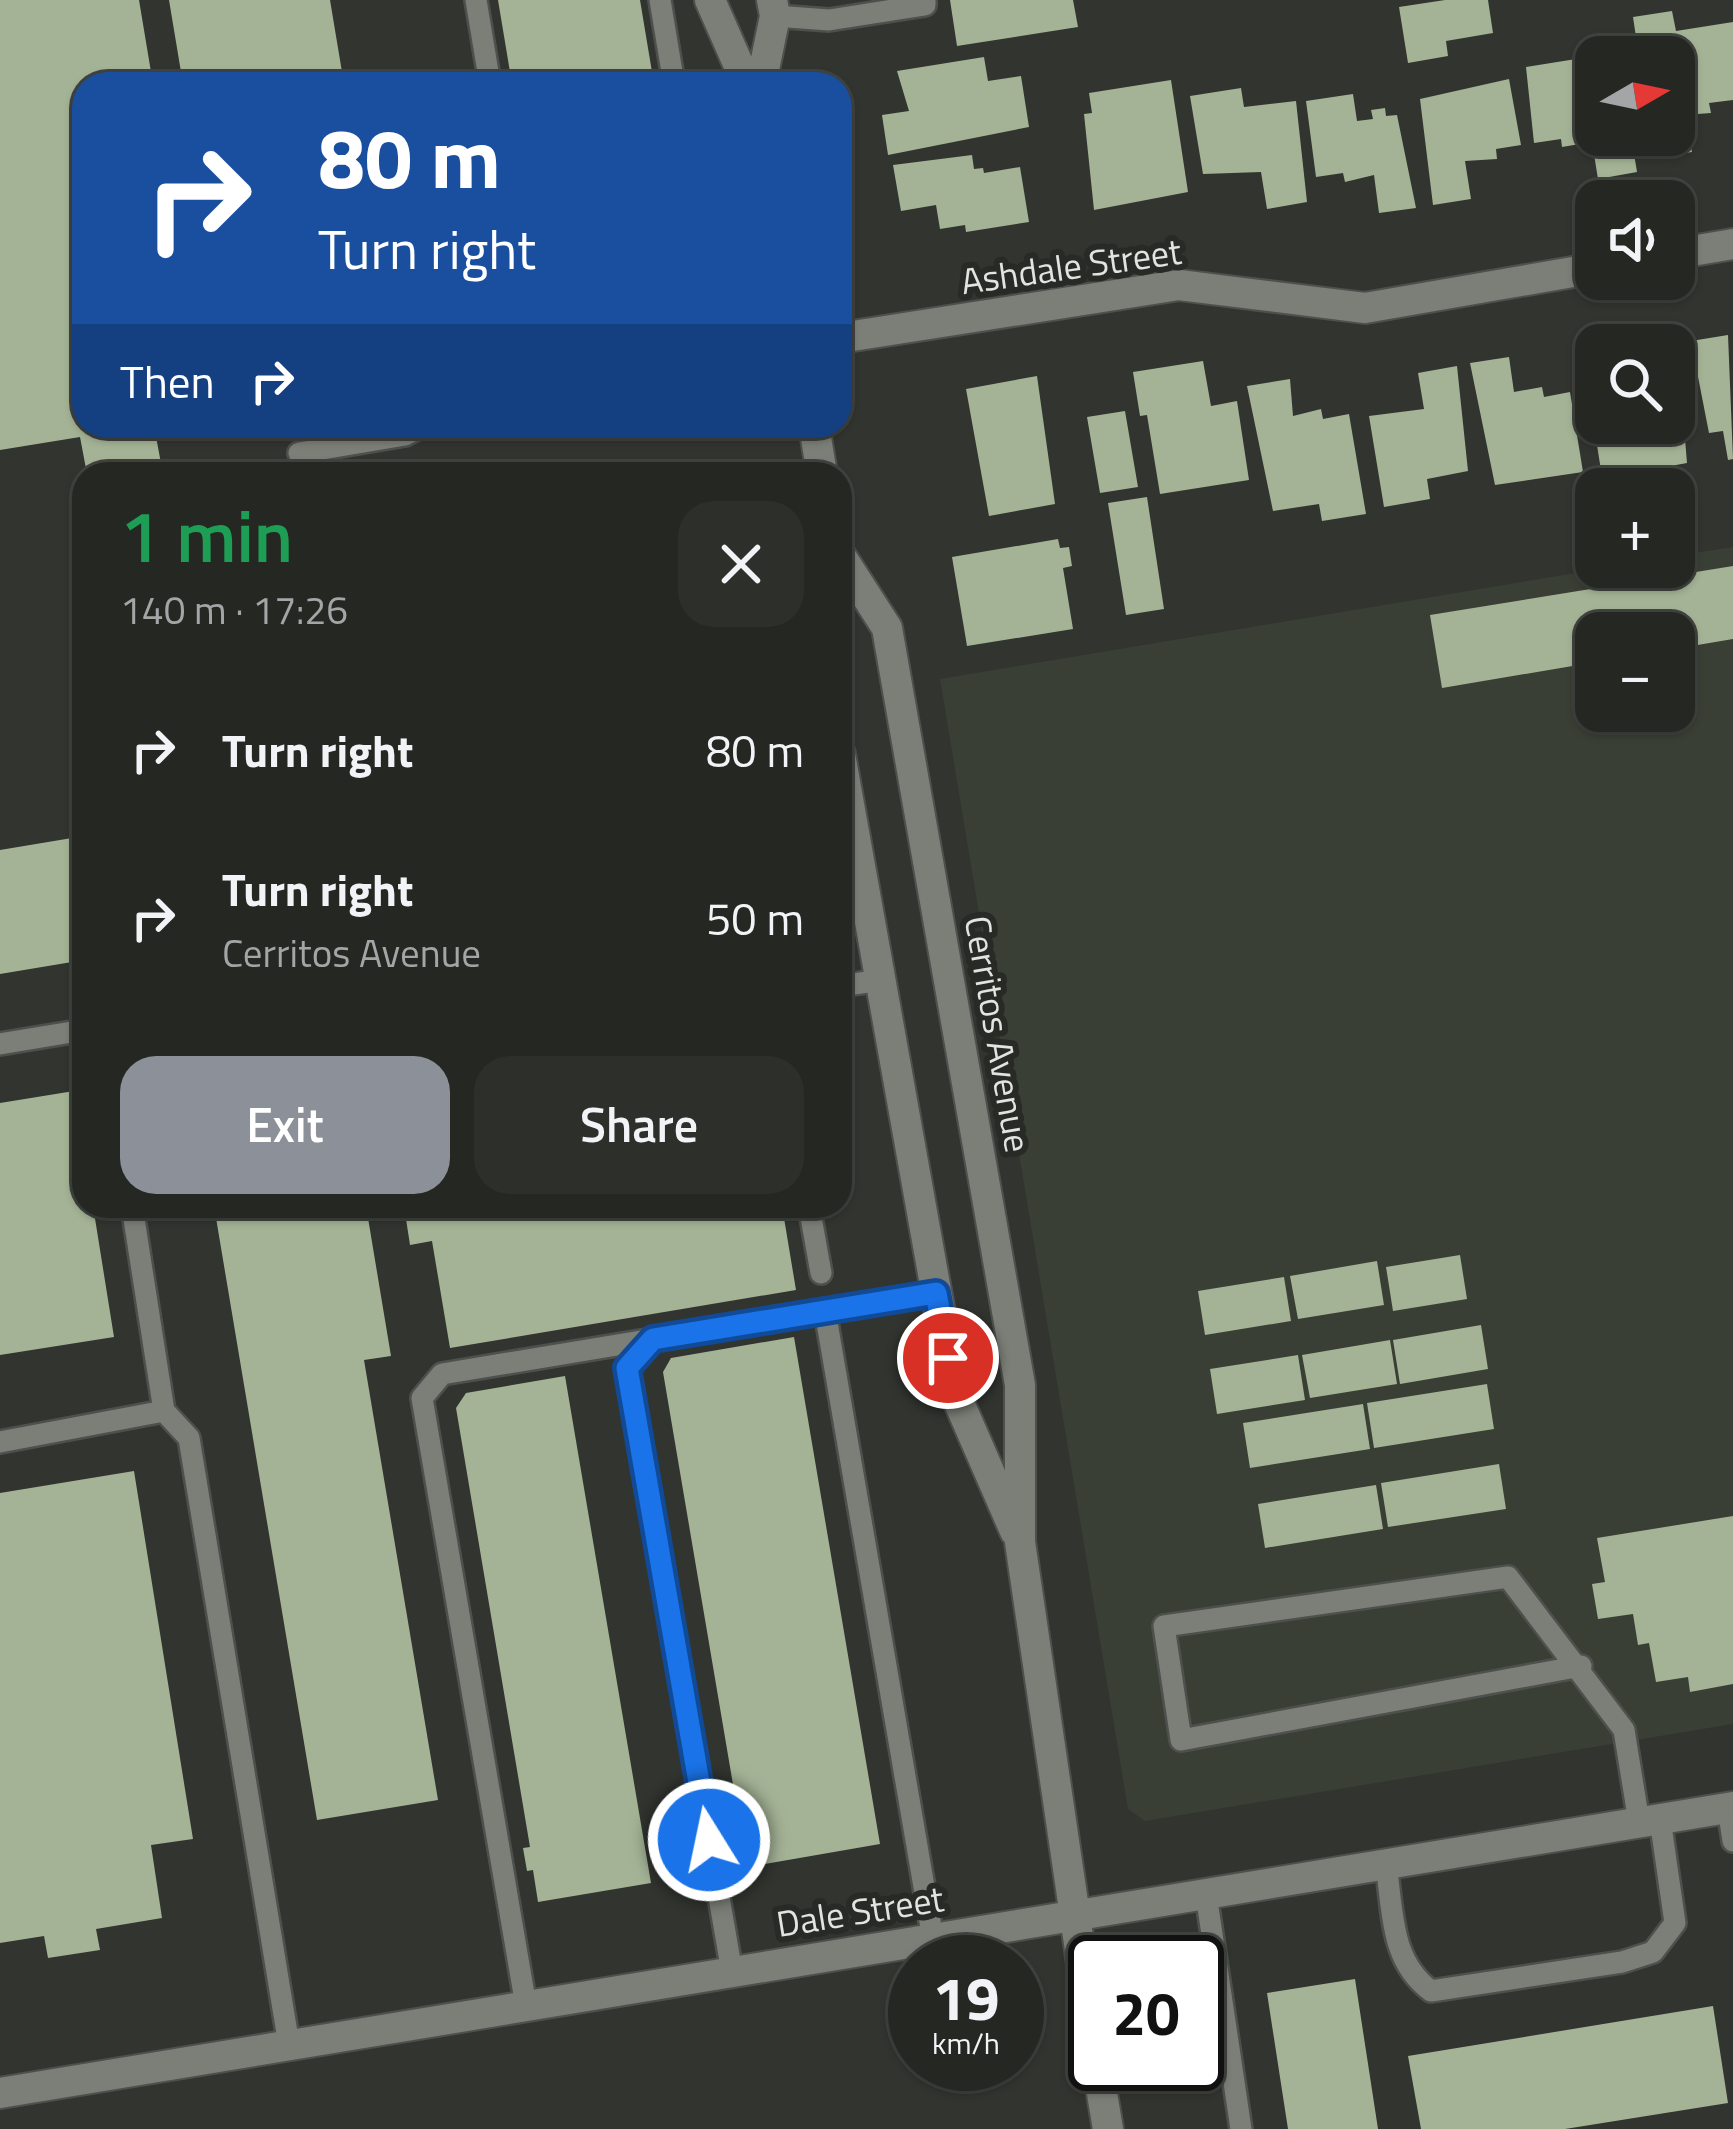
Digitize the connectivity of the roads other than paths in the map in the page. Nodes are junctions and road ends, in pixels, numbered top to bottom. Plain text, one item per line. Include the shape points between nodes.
1 (476, 0) edge
2 (659, 0) edge
3 (710, 0) edge
4 (925, 0) edge
5 (774, 8) edge
6 (488, 72) edge
7 (672, 72) edge
8 (742, 72) edge
9 (763, 72) edge
10 (1733, 244) edge
11 (1695, 250) edge
12 (1575, 272) edge
13 (852, 336) edge
14 (387, 438) edge
15 (299, 453) dead end
16 (852, 574) edge
17 (852, 820) edge
18 (881, 980) junction
19 (852, 984) edge
20 (72, 1032) edge
21 (0, 1045) edge
22 (134, 1218) edge
23 (811, 1218) edge
24 (821, 1273) dead end
25 (936, 1293) junction
26 (825, 1311) junction
27 (653, 1339) junction
28 (164, 1411) junction
29 (0, 1442) edge
30 (1020, 1542) junction
31 (1581, 1666) junction
32 (1730, 1807) edge
33 (1649, 1821) junction
34 (1733, 1840) edge
35 (1386, 1864) junction
36 (1206, 1894) junction
37 (1073, 1916) junction
38 (932, 1935) edge
39 (957, 1935) edge
40 (1076, 1935) edge
41 (888, 1946) edge
42 (732, 1972) junction
43 (526, 2006) junction
44 (289, 2045) junction
45 (1102, 2091) edge
46 (0, 2093) edge
47 (1108, 2129) edge
48 (1241, 2129) edge

1 - 6 lane
2 - 7 lane
3 - 8 street
4 - 5 lane via 830,20
5 - 9 street
10 - 11 street
12 - 13 street, Ashdale Street via 1365,308 1179,285
14 - 15 lane
16 - 30 street, Cerritos Avenue via 887,628 1020,1385
17 - 18 street, Cerritos Avenue
18 - 19 lane
18 - 25 street, Cerritos Avenue
20 - 21 lane
22 - 28 lane
23 - 24 lane
25 - 26 lane
25 - 30 street, Cerritos Avenue via 954,1390
26 - 27 lane
26 - 38 lane
27 - 42 lane via 627,1368
27 - 43 lane via 442,1374 422,1398
28 - 29 lane
28 - 44 lane via 189,1438
30 - 37 street, Cerritos Avenue
31 - 31 lane via 1508,1577 1164,1626 1181,1740
31 - 33 lane via 1624,1730
32 - 33 street, Dale Street
32 - 34 lane
33 - 35 street, Dale Street
33 - 35 lane via 1675,1923 1653,1952 1622,1961 1431,1991 1399,1952
35 - 36 street, Dale Street
36 - 37 street, Dale Street
36 - 48 lane
37 - 39 street, Dale Street
37 - 40 street, Cerritos Avenue
41 - 42 street, Dale Street
42 - 43 street, Dale Street
43 - 44 street, Dale Street
44 - 46 street, Dale Street
45 - 47 street

